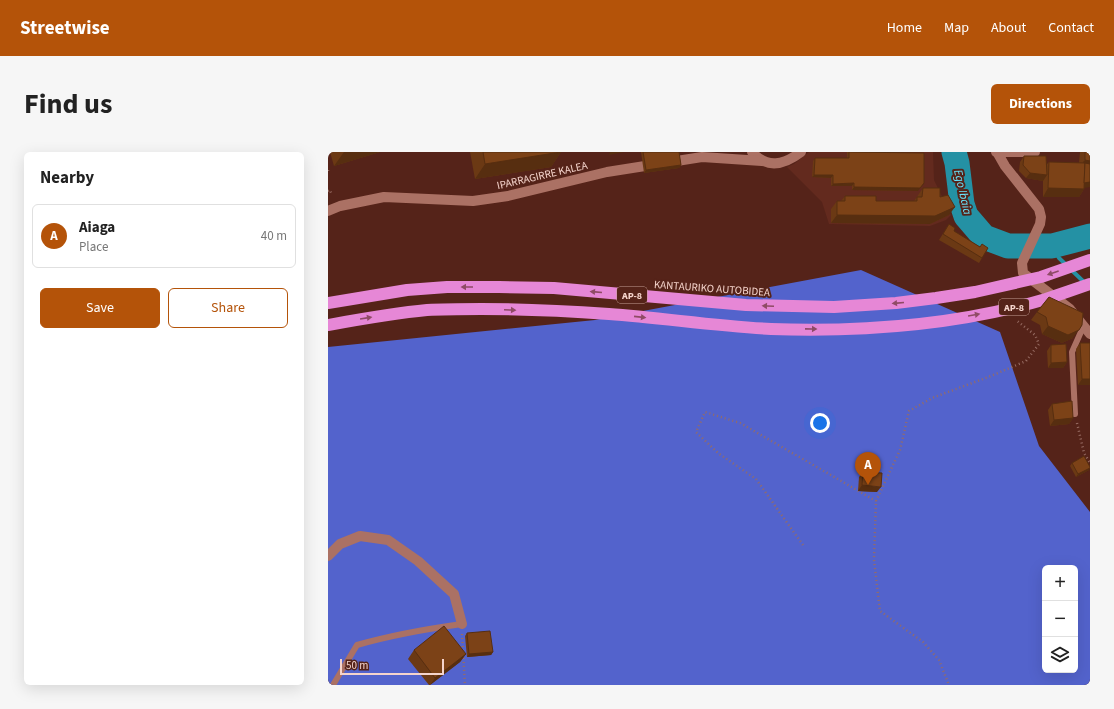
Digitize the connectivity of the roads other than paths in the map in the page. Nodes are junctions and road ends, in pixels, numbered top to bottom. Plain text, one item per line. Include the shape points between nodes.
1 (741, 152) edge
2 (752, 152) edge
3 (801, 152) edge
4 (997, 152) edge
5 (1035, 152) edge
6 (706, 154) edge
7 (731, 159) junction
8 (762, 161) junction
9 (328, 211) edge
10 (1090, 260) edge
11 (1090, 284) edge
12 (328, 303) edge
13 (328, 325) edge
14 (1084, 325) junction
15 (1090, 334) edge
16 (1075, 414) road end
17 (328, 556) edge
18 (462, 624) joint
19 (333, 685) edge

1 - 7 street
2 - 8 street
3 - 8 street, IPARRAGIRRE KALEA via 780,164
4 - 5 street
4 - 14 street via 1039,209 1041,217 1022,263 1023,273 1070,309
6 - 7 street, IPARRAGIRRE KALEA
6 - 9 street, IPARRAGIRRE KALEA via 607,172 508,196 473,201 384,197
7 - 8 street, IPARRAGIRRE KALEA
10 -> 12 highway, KANTAURIKO AUTOBIDEA / AP-8 via 1008,286 936,298 834,307 711,303 554,288 455,287 407,290
13 -> 11 highway, AP-8 via 399,313 467,309 611,314 770,328 893,326 975,315 1047,298
14 - 15 street
14 - 16 lane via 1072,352
17 - 18 street via 340,544 360,536 388,540 418,561 454,594
18 - 19 lane via 420,630 357,645

